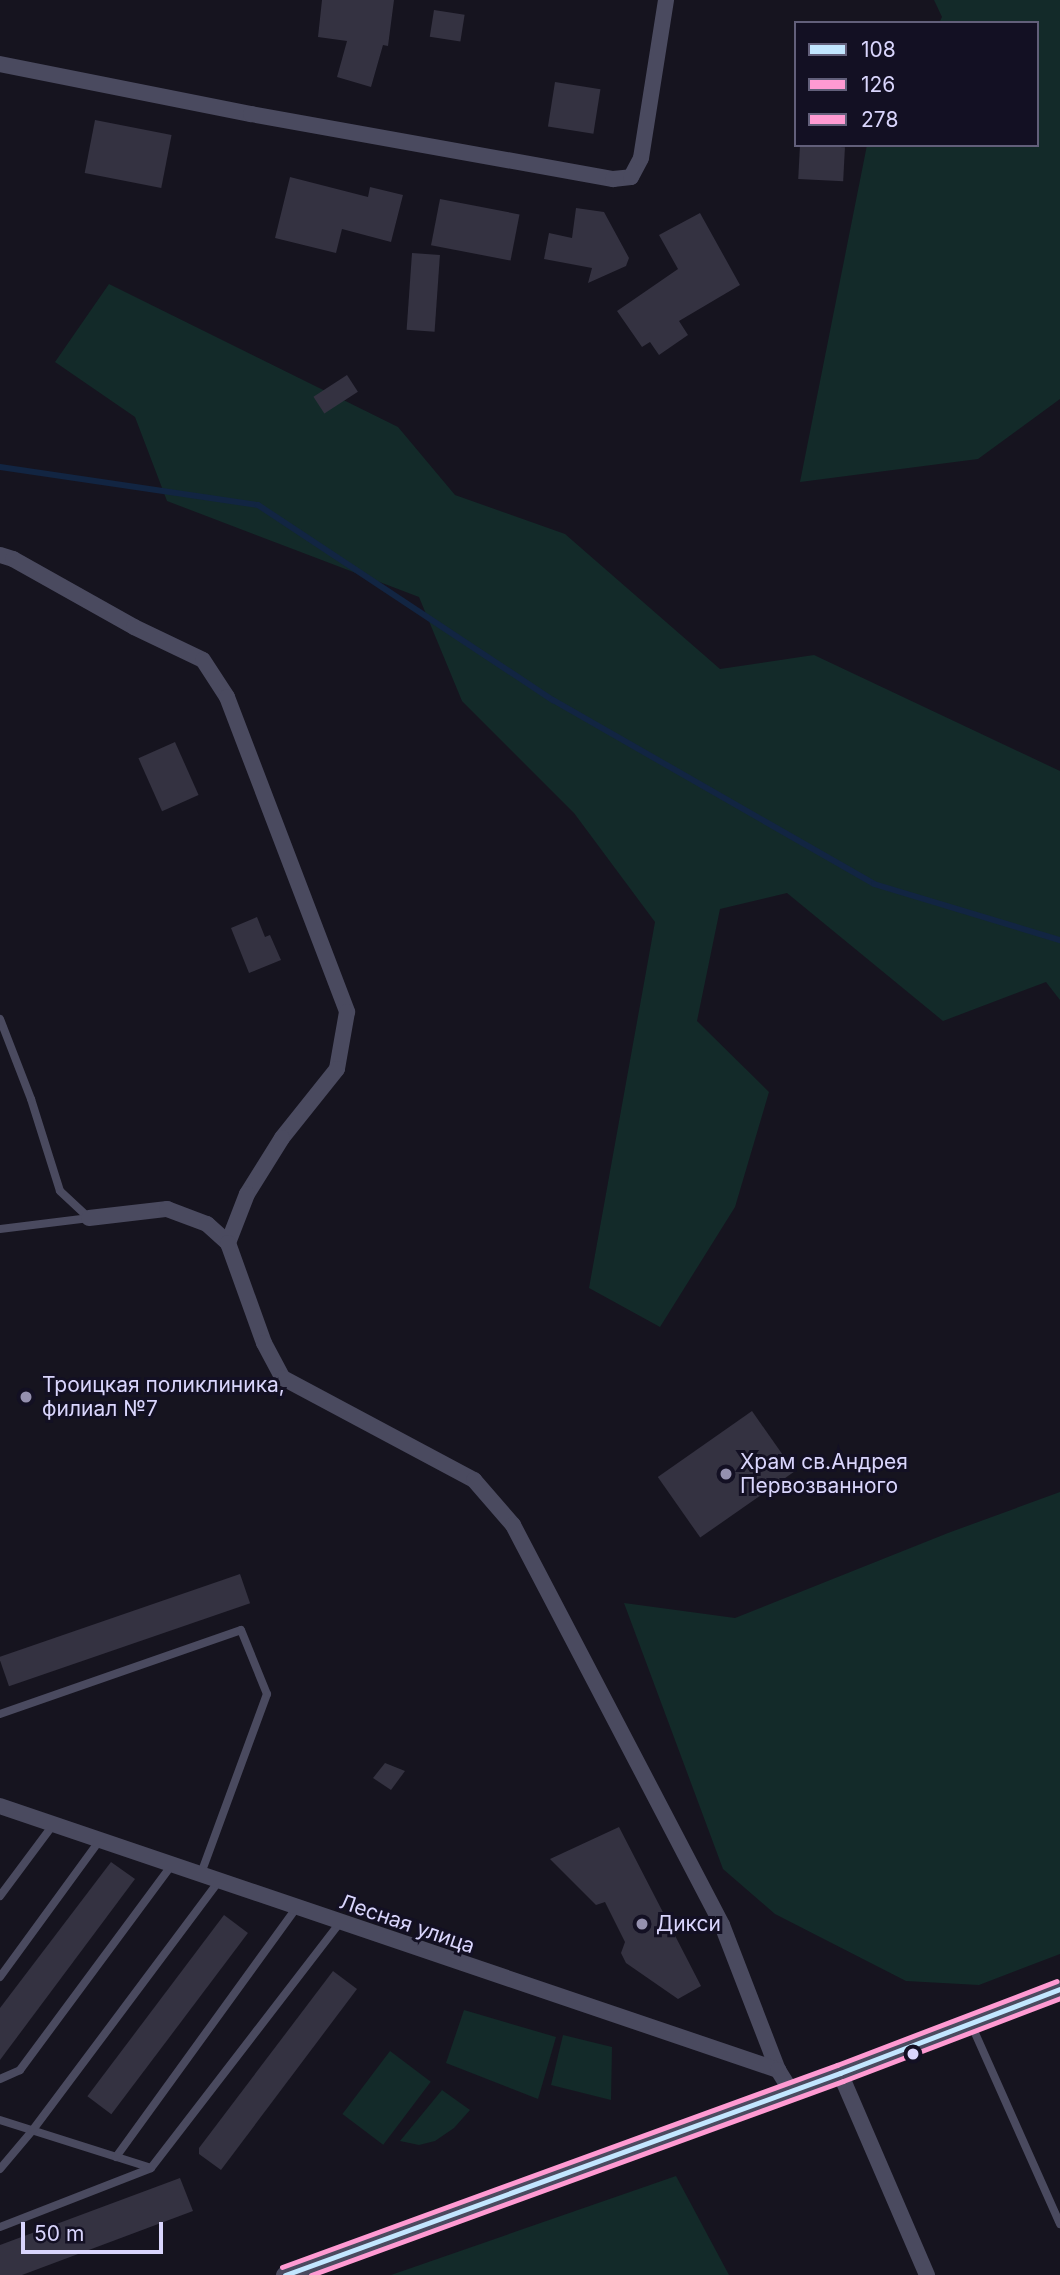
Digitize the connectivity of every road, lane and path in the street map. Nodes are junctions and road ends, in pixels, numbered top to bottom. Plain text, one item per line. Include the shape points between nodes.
1 (666, 0) edge
2 (0, 64) edge
3 (0, 555) edge
4 (0, 1019) edge
5 (89, 1218) junction
6 (0, 1229) edge
7 (228, 1243) junction
8 (0, 1714) edge
9 (0, 1806) edge
10 (53, 1825) junction
11 (99, 1841) junction
12 (171, 1866) junction
13 (200, 1876) junction
14 (218, 1882) junction
15 (0, 1896) edge
16 (296, 1908) junction
17 (340, 1923) junction
18 (0, 1977) edge
19 (1060, 1990) edge
20 (971, 2024) junction
21 (778, 2070) junction
22 (840, 2073) junction
23 (0, 2079) edge
24 (791, 2091) junction
25 (0, 2120) edge
26 (32, 2131) junction
27 (116, 2157) junction
28 (151, 2168) junction
29 (0, 2169) edge
30 (1060, 2224) edge
31 (0, 2227) edge
32 (285, 2275) edge
33 (926, 2275) edge

1 - 2 street via 642,158 631,177 614,179
3 - 7 street via 203,660 227,696 347,1012 337,1069 282,1138 247,1194
4 - 5 lane via 60,1191
5 - 6 lane
5 - 7 street via 167,1209 207,1224
7 - 21 street via 264,1343 283,1378 474,1480 513,1525 722,1925
8 - 13 lane via 241,1630 267,1694
9 - 10 street, Лесная улица
10 - 11 street, Лесная улица
10 - 15 lane
11 - 12 street, Лесная улица
11 - 18 lane
12 - 13 street, Лесная улица
12 - 23 lane via 20,2070
13 - 14 street, Лесная улица
14 - 16 street, Лесная улица
14 - 26 lane
16 - 17 street, Лесная улица
16 - 27 lane
17 - 21 street, Лесная улица
17 - 28 lane
19 - 20 street
20 - 22 street
20 - 30 lane
21 - 24 street
22 - 24 street
22 - 33 street
24 - 32 street
25 - 26 lane
26 - 27 lane
26 - 29 lane
27 - 28 lane
28 - 31 lane

